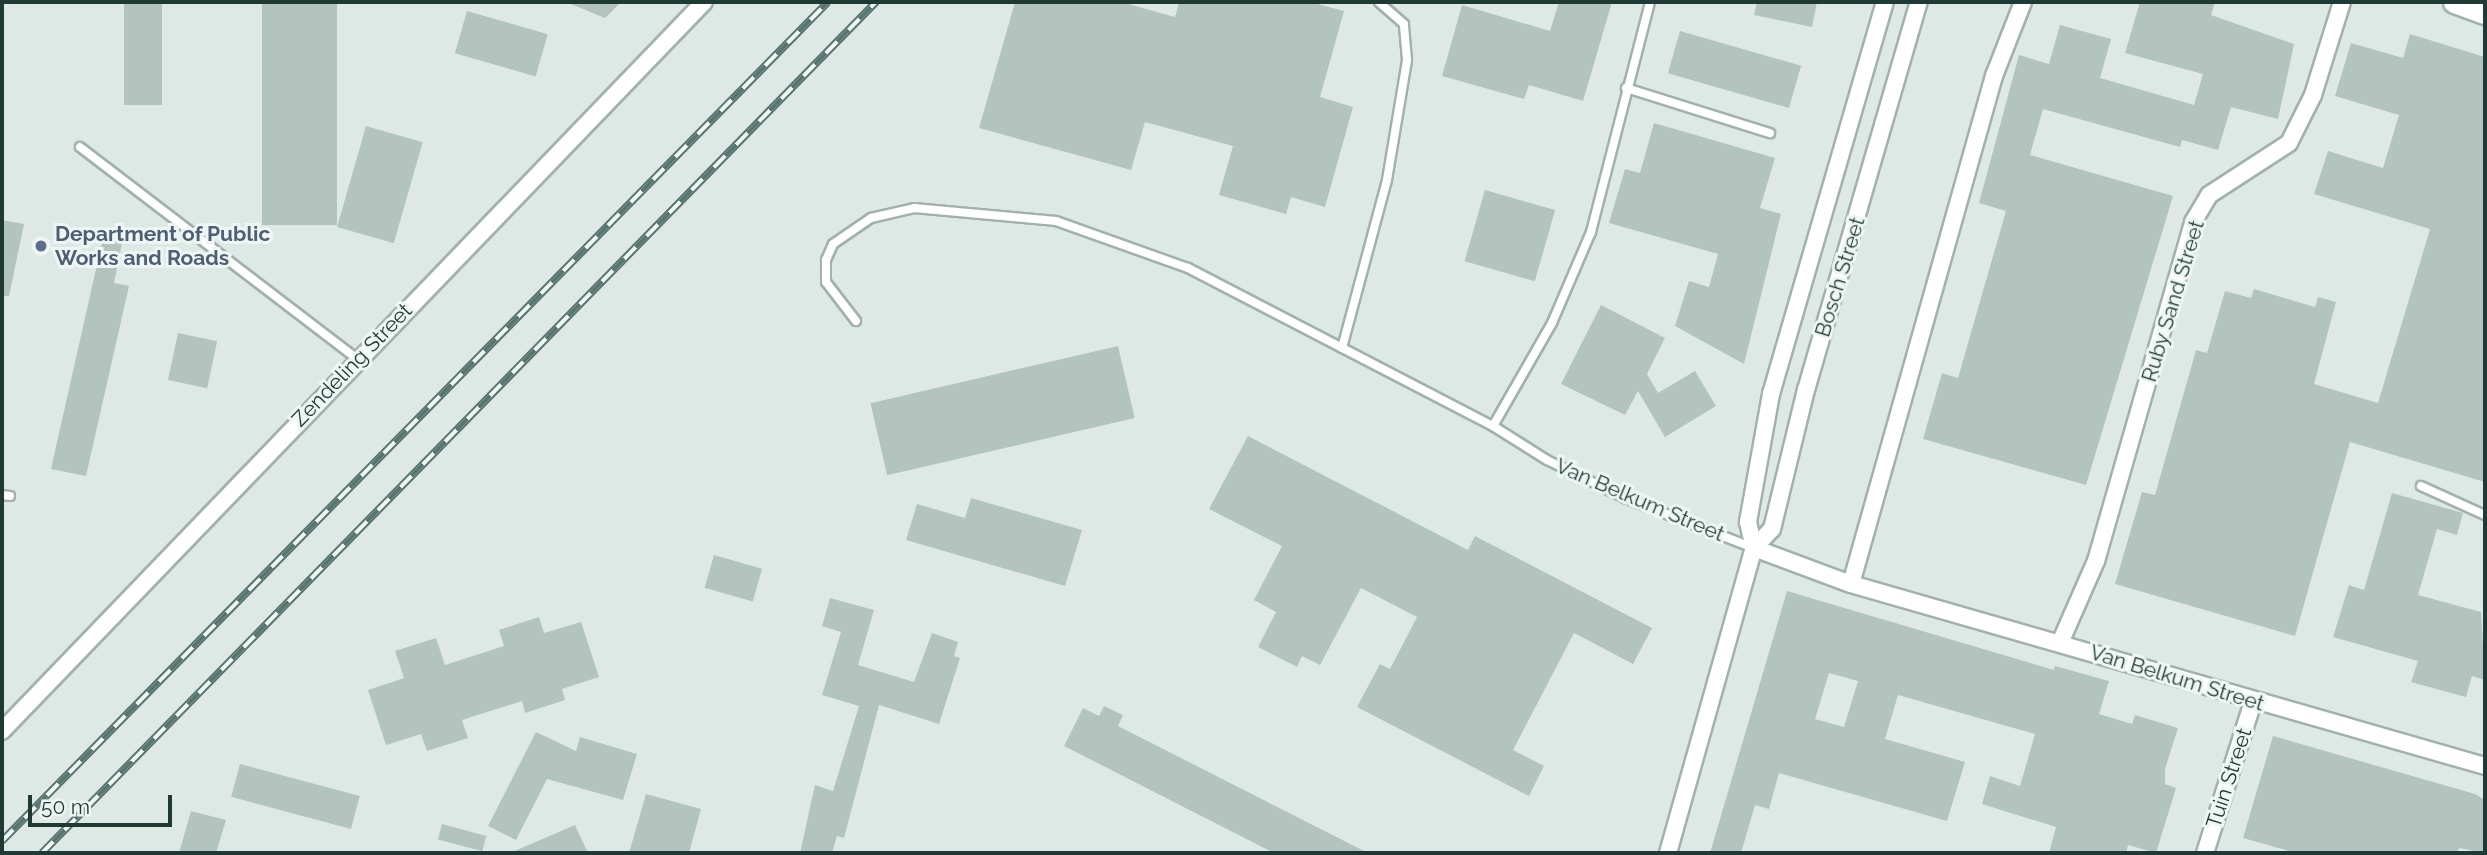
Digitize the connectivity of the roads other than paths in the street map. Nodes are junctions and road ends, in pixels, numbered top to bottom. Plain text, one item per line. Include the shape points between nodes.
1 (704, 2) edge
2 (1379, 2) edge
3 (1650, 2) edge
4 (1885, 2) edge
5 (1919, 2) edge
6 (2023, 2) edge
7 (2342, 2) edge
8 (2454, 2) edge
9 (2485, 13) edge
10 (1626, 88) junction
11 (1770, 133) dead end
12 (80, 148) dead end
13 (856, 321) dead end
14 (1342, 348) junction
15 (357, 359) junction
16 (1493, 426) junction
17 (2421, 486) dead end
18 (2485, 516) edge
19 (1754, 548) junction
20 (1851, 584) junction
21 (2060, 643) junction
22 (2253, 702) junction
23 (2, 731) edge
24 (2485, 766) edge
25 (1668, 853) edge
26 (2205, 853) edge

1 - 15 street, Zendeling Street
2 - 14 lane via 1404,24 1407,60 1387,180
3 - 10 lane
4 - 19 street, Bosch Street via 1771,394 1748,522
5 - 19 street, Bosch Street via 1806,390 1772,529
6 - 20 street via 1994,76
7 - 21 street, Ruby Sand Street via 2314,95 2289,143 2215,190 2193,222 2096,561
8 - 9 street
10 - 11 lane
10 - 16 lane via 1591,232 1571,284
12 - 15 lane
13 - 14 lane, Van Belkum Street via 827,282 830,252 848,230 871,218 914,208 983,211 1056,221 1188,268
14 - 16 lane, Van Belkum Street
15 - 23 street, Zendeling Street
16 - 19 lane, Van Belkum Street via 1625,498
17 - 18 lane
19 - 20 street, Van Belkum Street
19 - 25 street, Bosch Street
20 - 21 street, Van Belkum Street
21 - 22 street, Van Belkum Street
22 - 24 street, Van Belkum Street
22 - 26 street, Tuin Street

